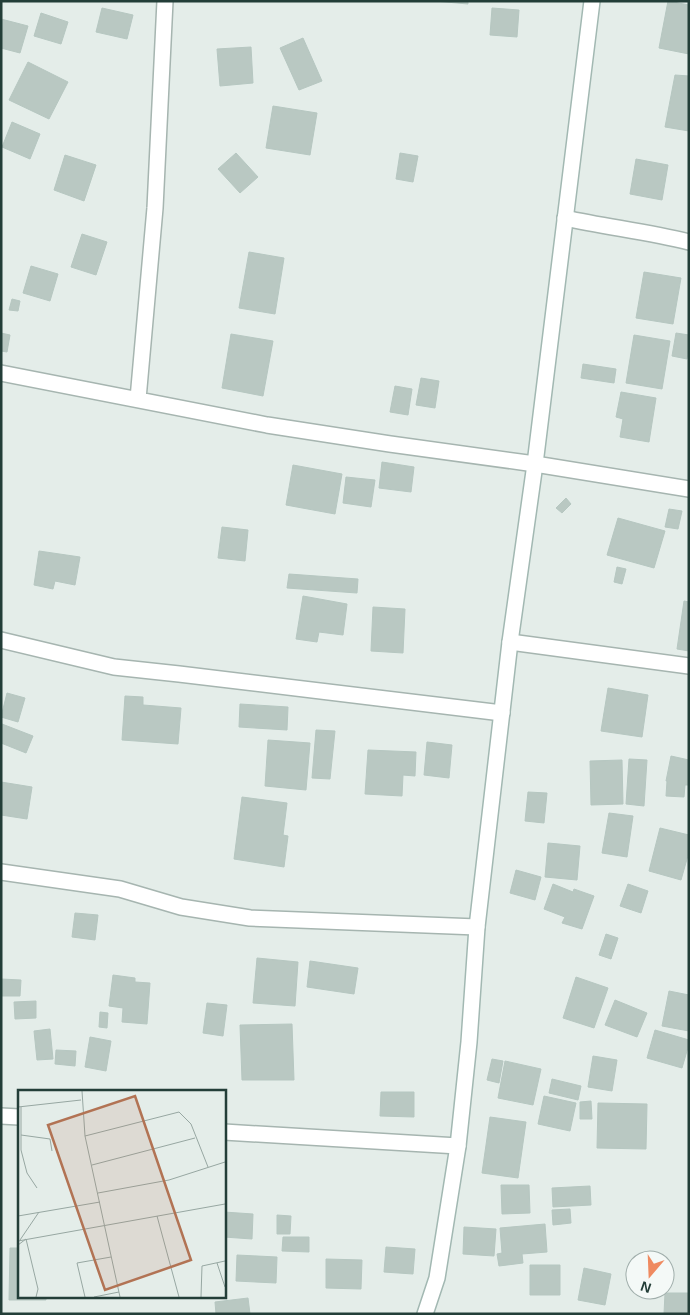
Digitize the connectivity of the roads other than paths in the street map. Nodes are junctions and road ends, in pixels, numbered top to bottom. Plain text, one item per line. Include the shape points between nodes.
1 (165, 1) edge
2 (592, 1) edge
3 (565, 218) junction
4 (689, 242) edge
5 (1, 373) edge
6 (138, 399) junction
7 (536, 464) junction
8 (689, 489) edge
9 (1, 640) edge
10 (510, 642) junction
11 (689, 666) edge
12 (502, 713) junction
13 (1, 872) edge
14 (476, 927) junction
15 (1, 1116) edge
16 (18, 1117) edge
17 (225, 1132) edge
18 (458, 1146) junction
19 (425, 1314) edge

1 - 6 street via 155,208
2 - 3 street
3 - 4 street
3 - 7 street
5 - 6 street
6 - 7 street via 267,425
7 - 8 street
7 - 10 street
9 - 12 street via 114,667
10 - 11 street
10 - 12 street
12 - 14 street
13 - 14 street via 120,889 181,907 250,918
14 - 18 street
15 - 16 street
17 - 18 street
18 - 19 street via 437,1278

